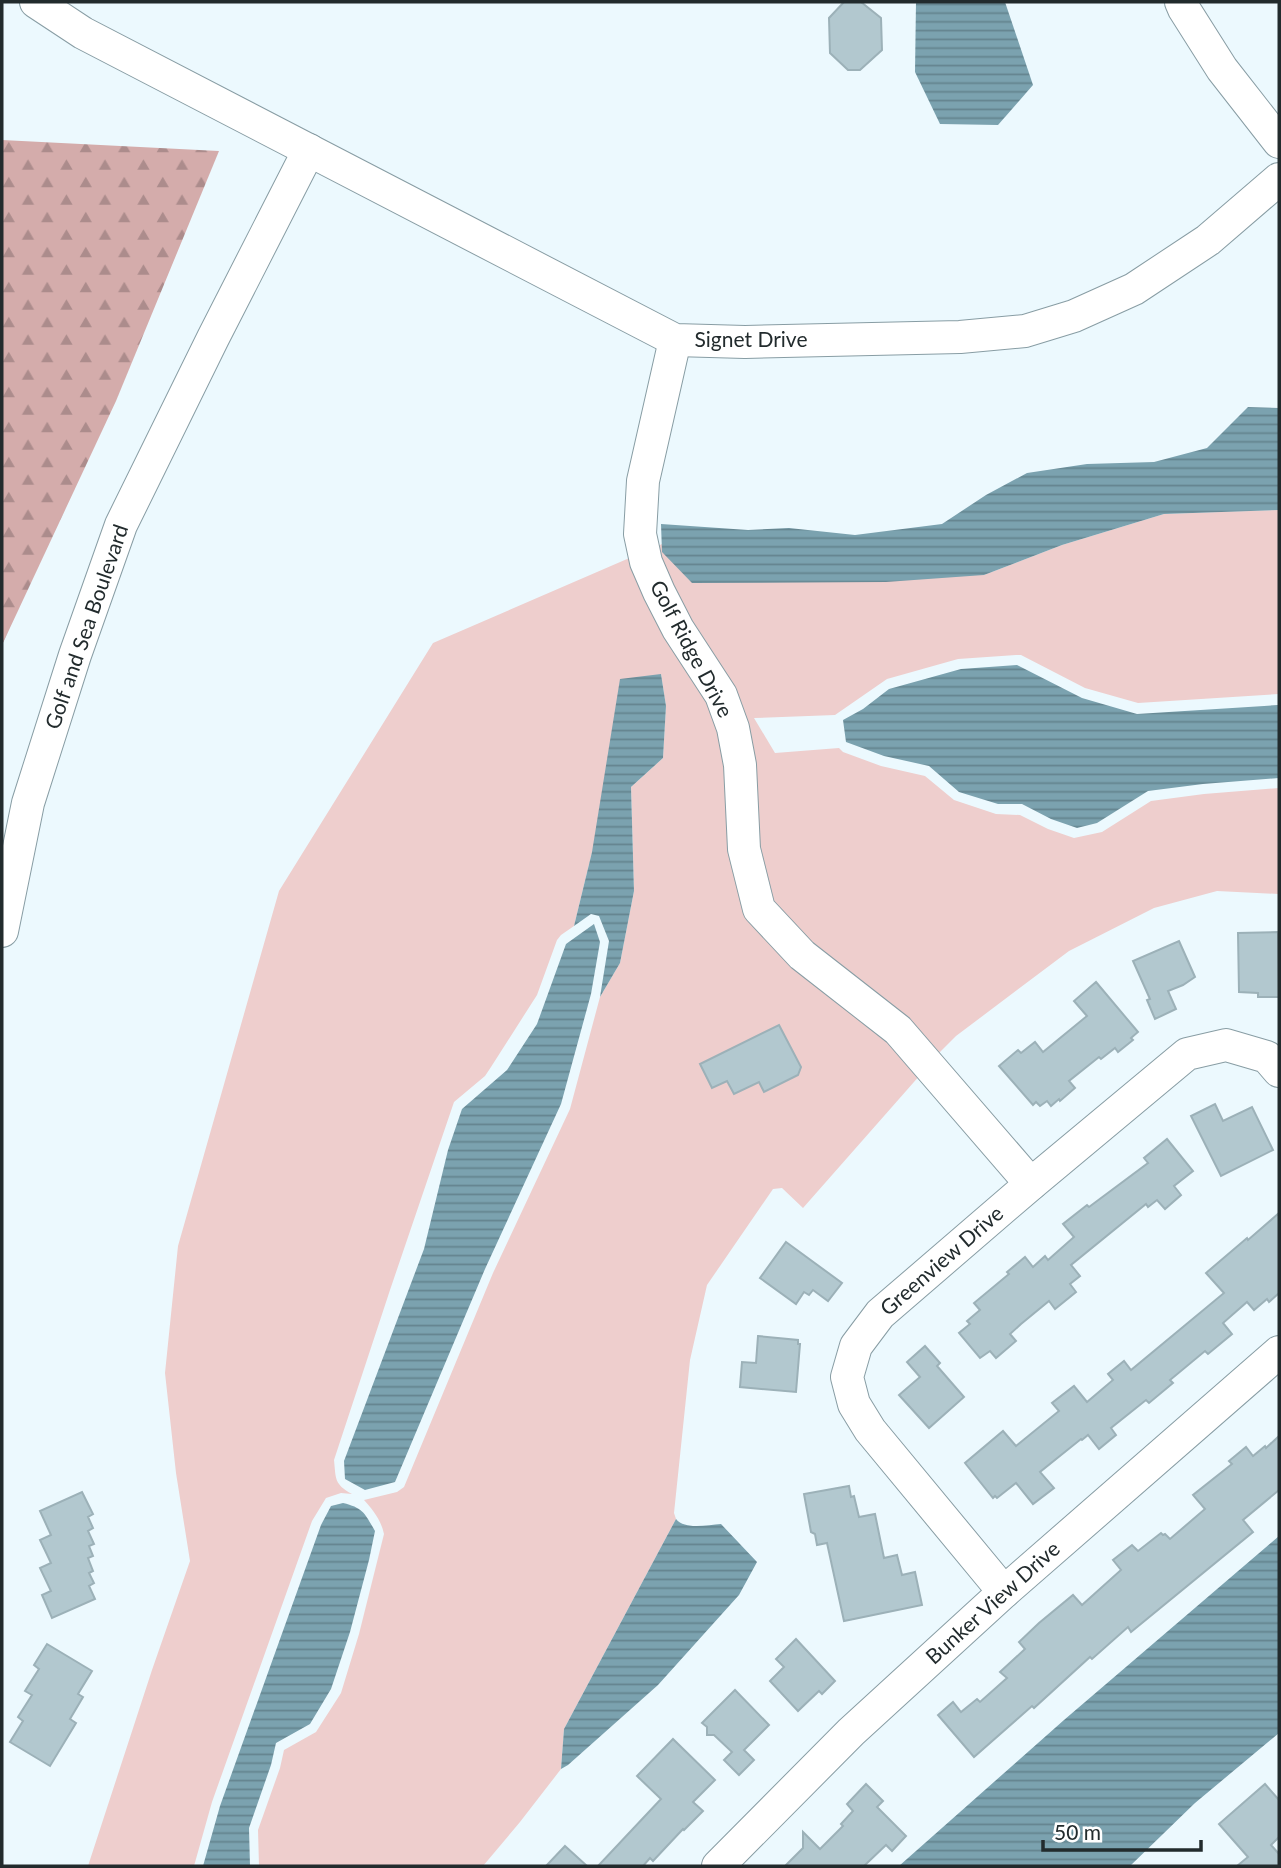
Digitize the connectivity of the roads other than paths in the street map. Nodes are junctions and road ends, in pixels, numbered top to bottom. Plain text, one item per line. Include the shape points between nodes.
1 (36, 2) edge
2 (1181, 2) edge
3 (1279, 142) edge
4 (309, 150) junction
5 (1279, 179) edge
6 (675, 340) junction
7 (2, 931) edge
8 (1279, 1071) edge
9 (1031, 1184) junction
10 (1279, 1352) edge
11 (1004, 1592) junction
12 (719, 1866) edge

1 - 4 street via 83,33
2 - 3 street via 1222,69
4 - 6 street, Signet Drive
4 - 7 street, Golf and Sea Boulevard via 121,525 29,803
5 - 6 street, Signet Drive via 1208,240 1134,289 1074,316 1025,331 933,338
6 - 9 street, Golf Ridge Drive via 643,481 640,534 659,592 721,695 733,728 740,765 744,849 759,909 802,955 898,1030
8 - 9 street, Greenview Drive via 1267,1057 1226,1045 1187,1054
9 - 11 street, Greenview Drive via 880,1314 856,1346 848,1377 853,1404 870,1430
10 - 11 street, Bunker View Drive
11 - 12 street, Bunker View Drive via 850,1732

